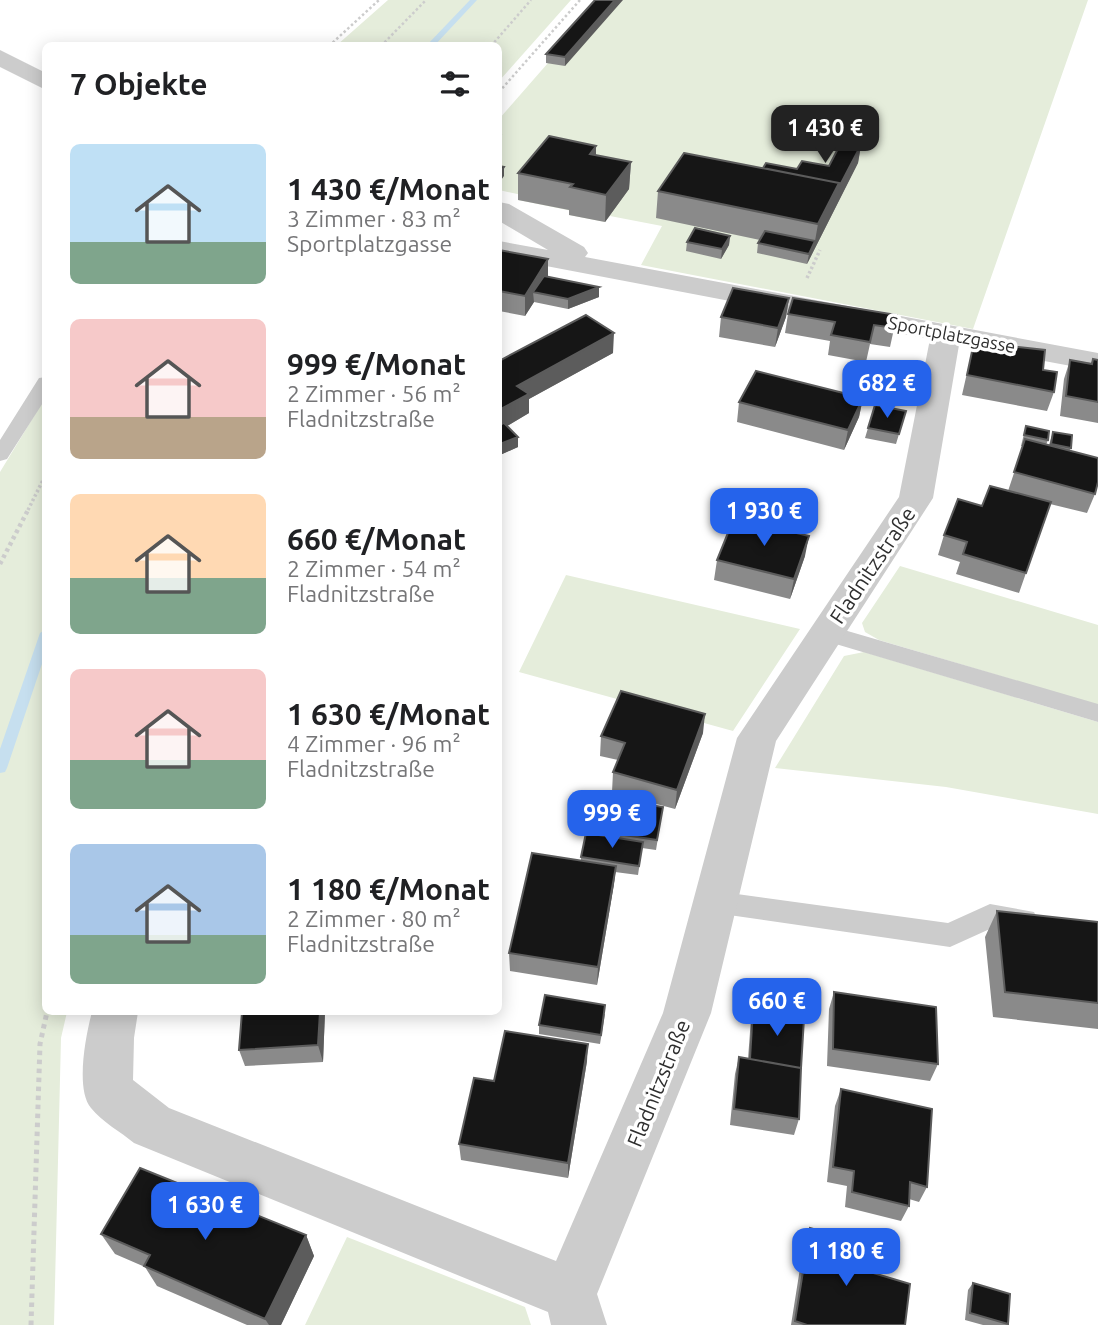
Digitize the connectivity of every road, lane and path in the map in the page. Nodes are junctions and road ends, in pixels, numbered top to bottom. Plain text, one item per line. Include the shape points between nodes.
1 (379, 0) edge
2 (426, 0) edge
3 (531, 0) edge
4 (580, 0) edge
5 (333, 42) edge
6 (385, 42) edge
7 (494, 42) edge
8 (0, 57) edge
9 (42, 81) edge
10 (502, 89) edge
11 (502, 212) edge
12 (502, 249) edge
13 (600, 268) junction
14 (946, 333) junction
15 (1098, 362) edge
16 (42, 388) edge
17 (0, 455) edge
18 (42, 482) edge
19 (0, 564) edge
20 (827, 633) junction
21 (1098, 713) edge
22 (715, 902) junction
23 (1044, 922) edge
24 (46, 1015) edge
25 (114, 1015) edge
26 (575, 1310) edge
27 (31, 1325) edge

1 - 5 path
2 - 6 path
3 - 7 path
4 - 10 path
8 - 9 street
11 - 13 street, Sportplatzgasse
12 - 13 street, Sportplatzgasse
13 - 14 street, Sportplatzgasse
14 - 15 street, Sportplatzgasse
14 - 20 street, Fladnitzstraße via 916,498
16 - 17 lane
18 - 19 path
20 - 21 lane
20 - 22 street, Fladnitzstraße via 757,738
22 - 23 lane via 950,935 990,916
22 - 26 street, Fladnitzstraße via 687,1013
24 - 27 path via 40,1044
25 - 26 street, Fladnitzstraße via 108,1091 152,1126

